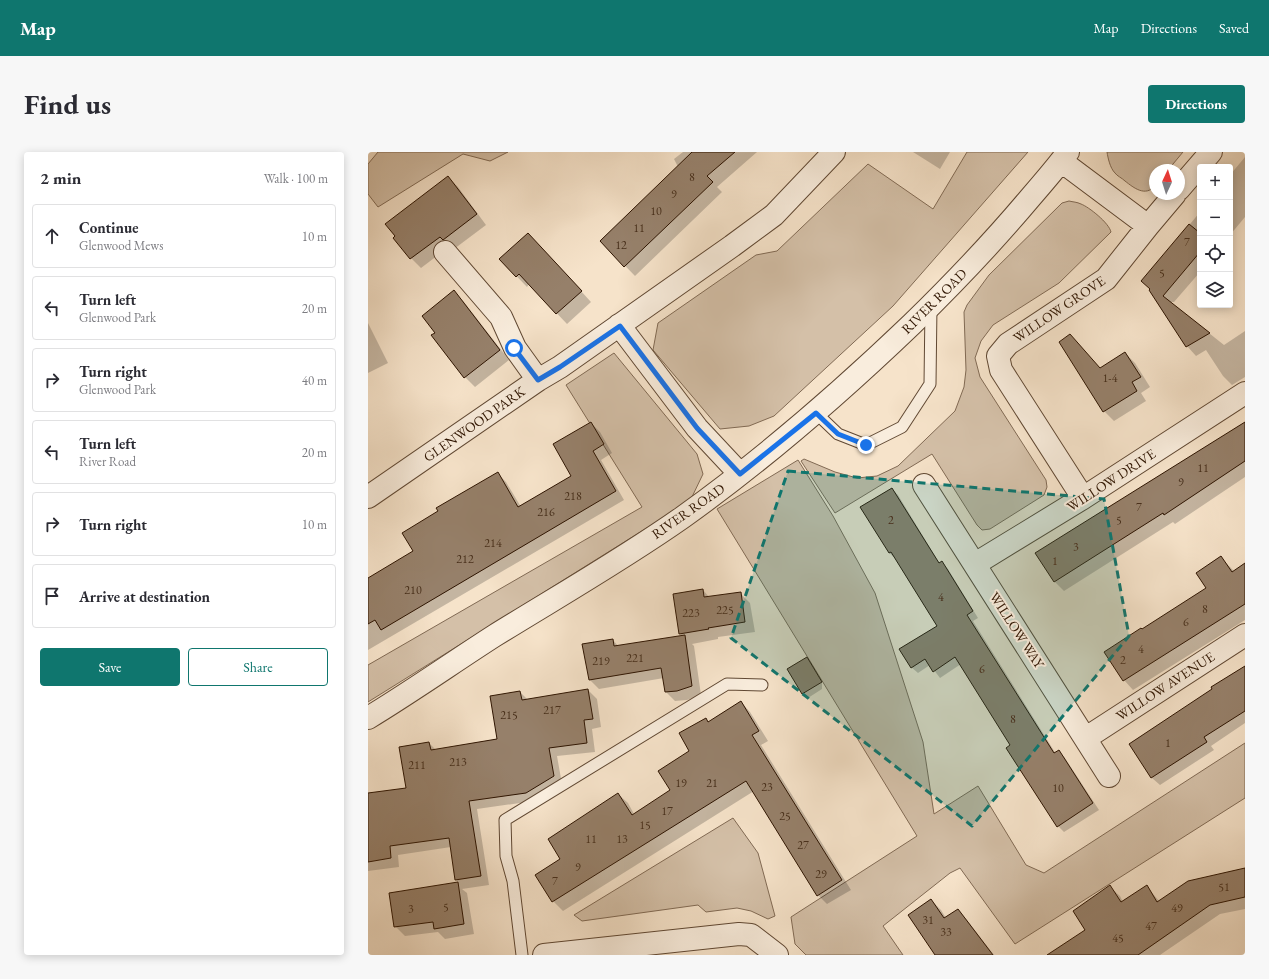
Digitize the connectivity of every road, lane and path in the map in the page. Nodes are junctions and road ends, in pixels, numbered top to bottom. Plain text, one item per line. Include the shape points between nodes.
1 (834, 152) edge
2 (1211, 152) edge
3 (1064, 157) edge
4 (1185, 182) edge
5 (1170, 200) edge
6 (1148, 226) junction
7 (445, 252) dead end
8 (932, 305) junction
9 (620, 326) junction
10 (538, 380) junction
11 (1245, 393) edge
12 (816, 413) junction
13 (740, 474) junction
14 (924, 485) dead end
15 (368, 497) edge
16 (1083, 498) junction
17 (975, 564) junction
18 (1245, 635) edge
19 (762, 685) dead end
20 (368, 718) edge
21 (1086, 738) junction
22 (1109, 776) dead end
23 (522, 955) edge
24 (544, 955) edge
25 (777, 955) edge

1 - 9 street, GLENWOOD PARK via 774,215
2 - 4 street
3 - 6 street
3 - 8 street, RIVER ROAD via 994,241
5 - 6 street, WILLOW GROVE
6 - 16 street, WILLOW GROVE via 1106,279 1008,344 998,356 1001,370
7 - 10 street via 501,317 514,348
8 - 12 street, RIVER ROAD
8 - 12 lane via 930,384 902,427 866,445 838,434
9 - 10 street, GLENWOOD PARK
9 - 13 street via 697,428
10 - 15 street, GLENWOOD PARK
11 - 16 street, WILLOW DRIVE
12 - 13 street, RIVER ROAD
13 - 20 street, RIVER ROAD via 674,523
14 - 17 street, WILLOW WAY
16 - 17 street, WILLOW DRIVE
17 - 21 street, WILLOW WAY
18 - 21 street, WILLOW AVENUE
19 - 23 lane via 727,684 505,820 506,856 513,881
21 - 22 street, WILLOW WAY
24 - 25 street via 739,934 751,935

